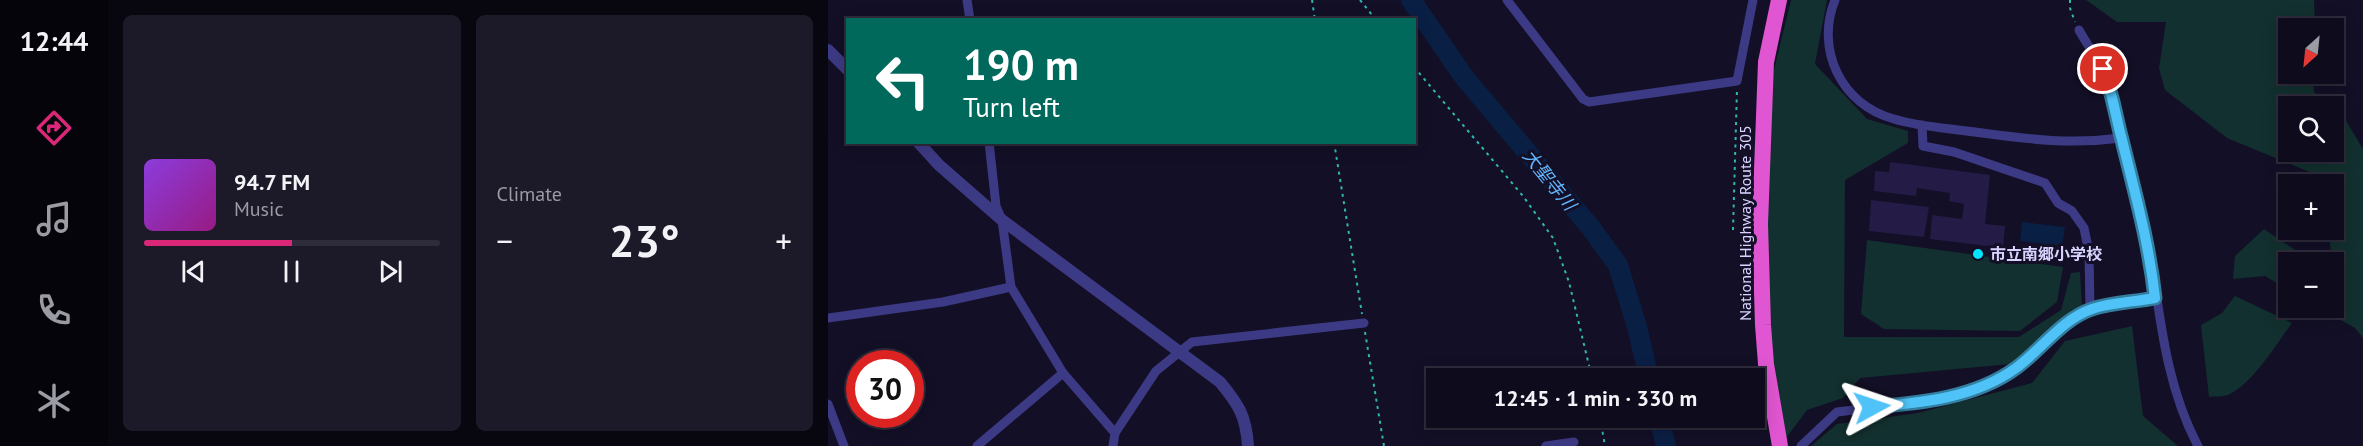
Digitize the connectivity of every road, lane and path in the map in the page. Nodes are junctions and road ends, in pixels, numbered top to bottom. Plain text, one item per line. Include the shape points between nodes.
1 (968, 0) edge
2 (1312, 0) edge
3 (1360, 0) edge
4 (1507, 0) edge
5 (1753, 0) edge
6 (1779, 0) edge
7 (1835, 0) edge
8 (2070, 0) edge
9 (970, 18) edge
10 (1315, 18) edge
11 (1374, 18) edge
12 (2079, 30) joint
13 (828, 50) edge
14 (846, 68) edge
15 (1416, 69) edge
16 (1737, 81) junction
17 (1922, 125) junction
18 (2121, 138) junction
19 (920, 144) edge
20 (989, 144) edge
21 (1334, 144) edge
22 (1002, 220) junction
23 (1733, 230) dead end
24 (1011, 287) junction
25 (2155, 298) junction
26 (2091, 309) junction
27 (828, 318) edge
28 (1364, 323) junction
29 (1181, 351) junction
30 (1590, 368) edge
31 (1063, 373) junction
32 (828, 404) edge
33 (1602, 428) edge
34 (1115, 432) junction
35 (1574, 442) dead end
36 (844, 446) edge
37 (977, 446) edge
38 (1113, 446) edge
39 (1248, 446) edge
40 (1384, 446) edge
41 (1546, 446) edge
42 (1605, 446) edge
43 (1780, 446) edge
44 (1801, 446) edge
45 (2198, 446) edge

1 - 9 street
2 - 10 path
3 - 11 path
4 - 16 street via 1589,102
5 - 16 street
6 - 43 highway, National Highway Route 305 via 1764,90 1761,256 1766,364
7 - 17 street via 1829,15 1828,40 1832,62 1844,83 1858,100 1877,113
8 - 12 path
12 - 18 street via 2113,92
13 - 14 street
15 - 30 path via 1524,196 1553,238 1569,282
16 - 23 path
17 - 18 street via 2056,142
17 - 26 street via 1923,146 1954,152 2045,183 2058,202 2072,212 2084,228 2089,253
18 - 25 street via 2144,222
19 - 22 street
20 - 22 street via 996,206
21 - 28 path
22 - 24 street
22 - 29 street
24 - 27 street via 943,302
24 - 31 street
25 - 26 street
25 - 45 street via 2174,384
26 - 44 street via 1998,379 1939,399 1838,412
28 - 29 street via 1192,342
28 - 40 path
29 - 34 street via 1156,371
29 - 39 street via 1220,382 1239,404
31 - 34 street
31 - 37 street
32 - 36 street
33 - 42 path
34 - 38 street
35 - 41 street

